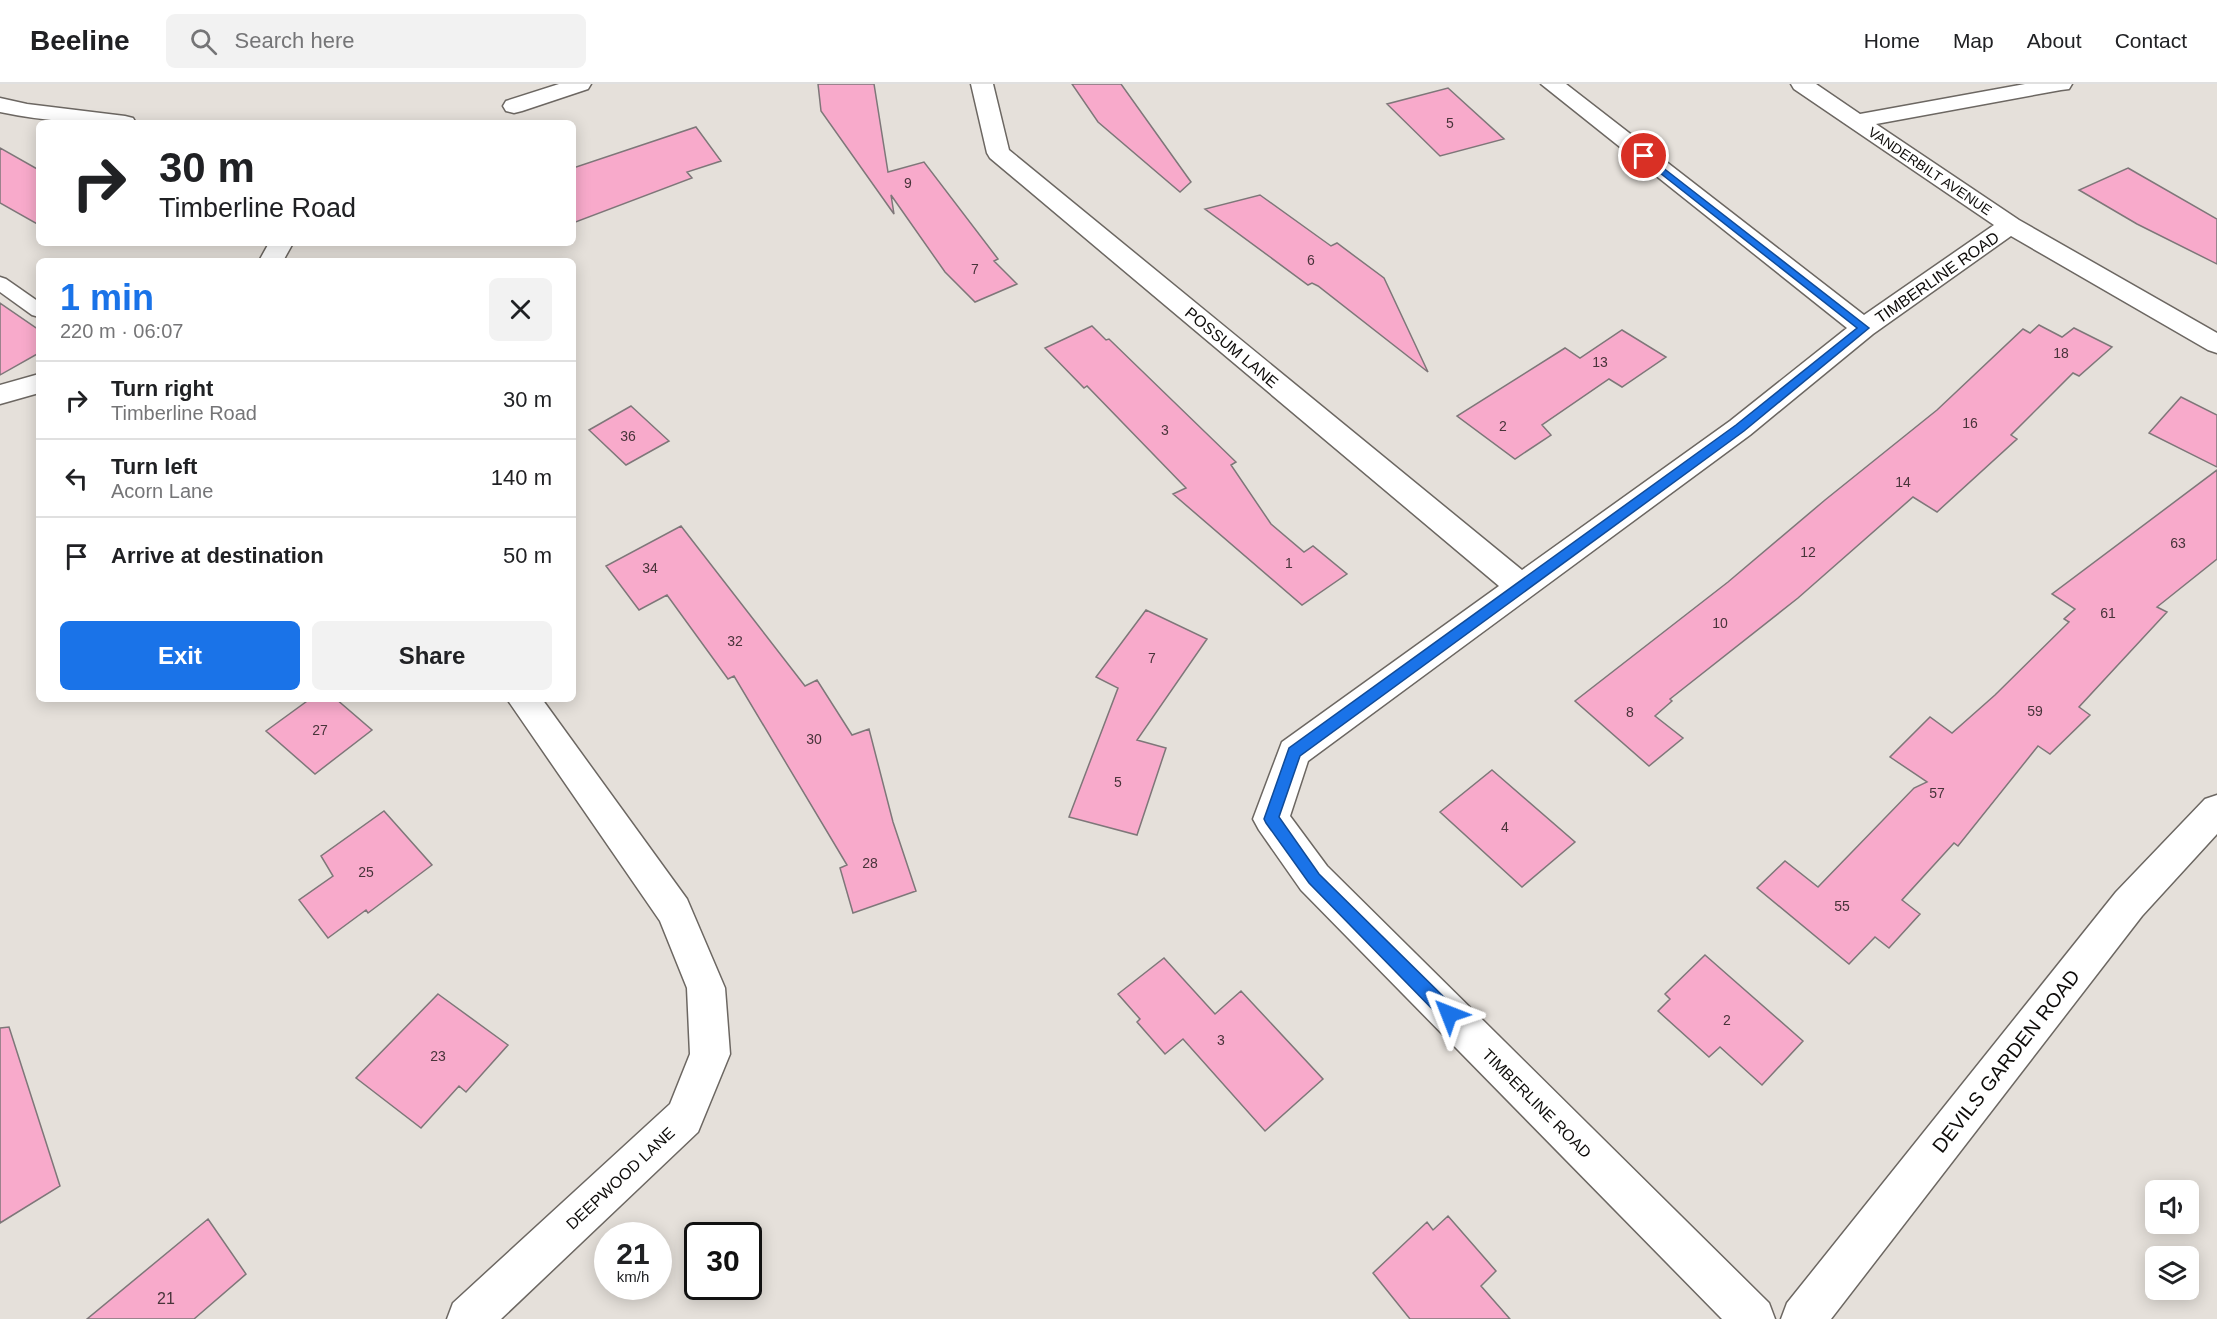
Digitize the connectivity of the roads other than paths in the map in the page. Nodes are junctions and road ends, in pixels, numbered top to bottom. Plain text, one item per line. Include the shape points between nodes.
1 (580, 84) edge
2 (982, 84) edge
3 (1552, 84) edge
4 (1802, 84) edge
5 (2061, 84) edge
6 (0, 105) edge
7 (514, 106) dead end
8 (100, 120) edge
9 (1856, 121) junction
10 (2010, 225) junction
11 (0, 282) edge
12 (36, 309) edge
13 (1864, 328) junction
14 (2217, 344) edge
15 (36, 384) edge
16 (0, 395) edge
17 (1521, 587) junction
18 (525, 702) edge
19 (2217, 810) edge
20 (469, 1319) edge
21 (1753, 1319) edge
22 (1803, 1319) edge

1 - 7 street
2 - 17 street, POSSUM LANE via 998,153
3 - 13 street
4 - 9 street, VANDERBILT AVENUE
5 - 9 street
6 - 8 street
9 - 10 street, VANDERBILT AVENUE
10 - 13 street, TIMBERLINE ROAD
10 - 14 street, VANDERBILT AVENUE
11 - 12 lane
13 - 17 street, TIMBERLINE ROAD via 1740,428
15 - 16 street
17 - 21 street, TIMBERLINE ROAD via 1294,752 1271,819 1314,878
18 - 20 street, DEEPWOOD LANE via 674,911 706,988 710,1054 684,1118
19 - 22 street, DEVILS GARDEN ROAD via 2129,904

